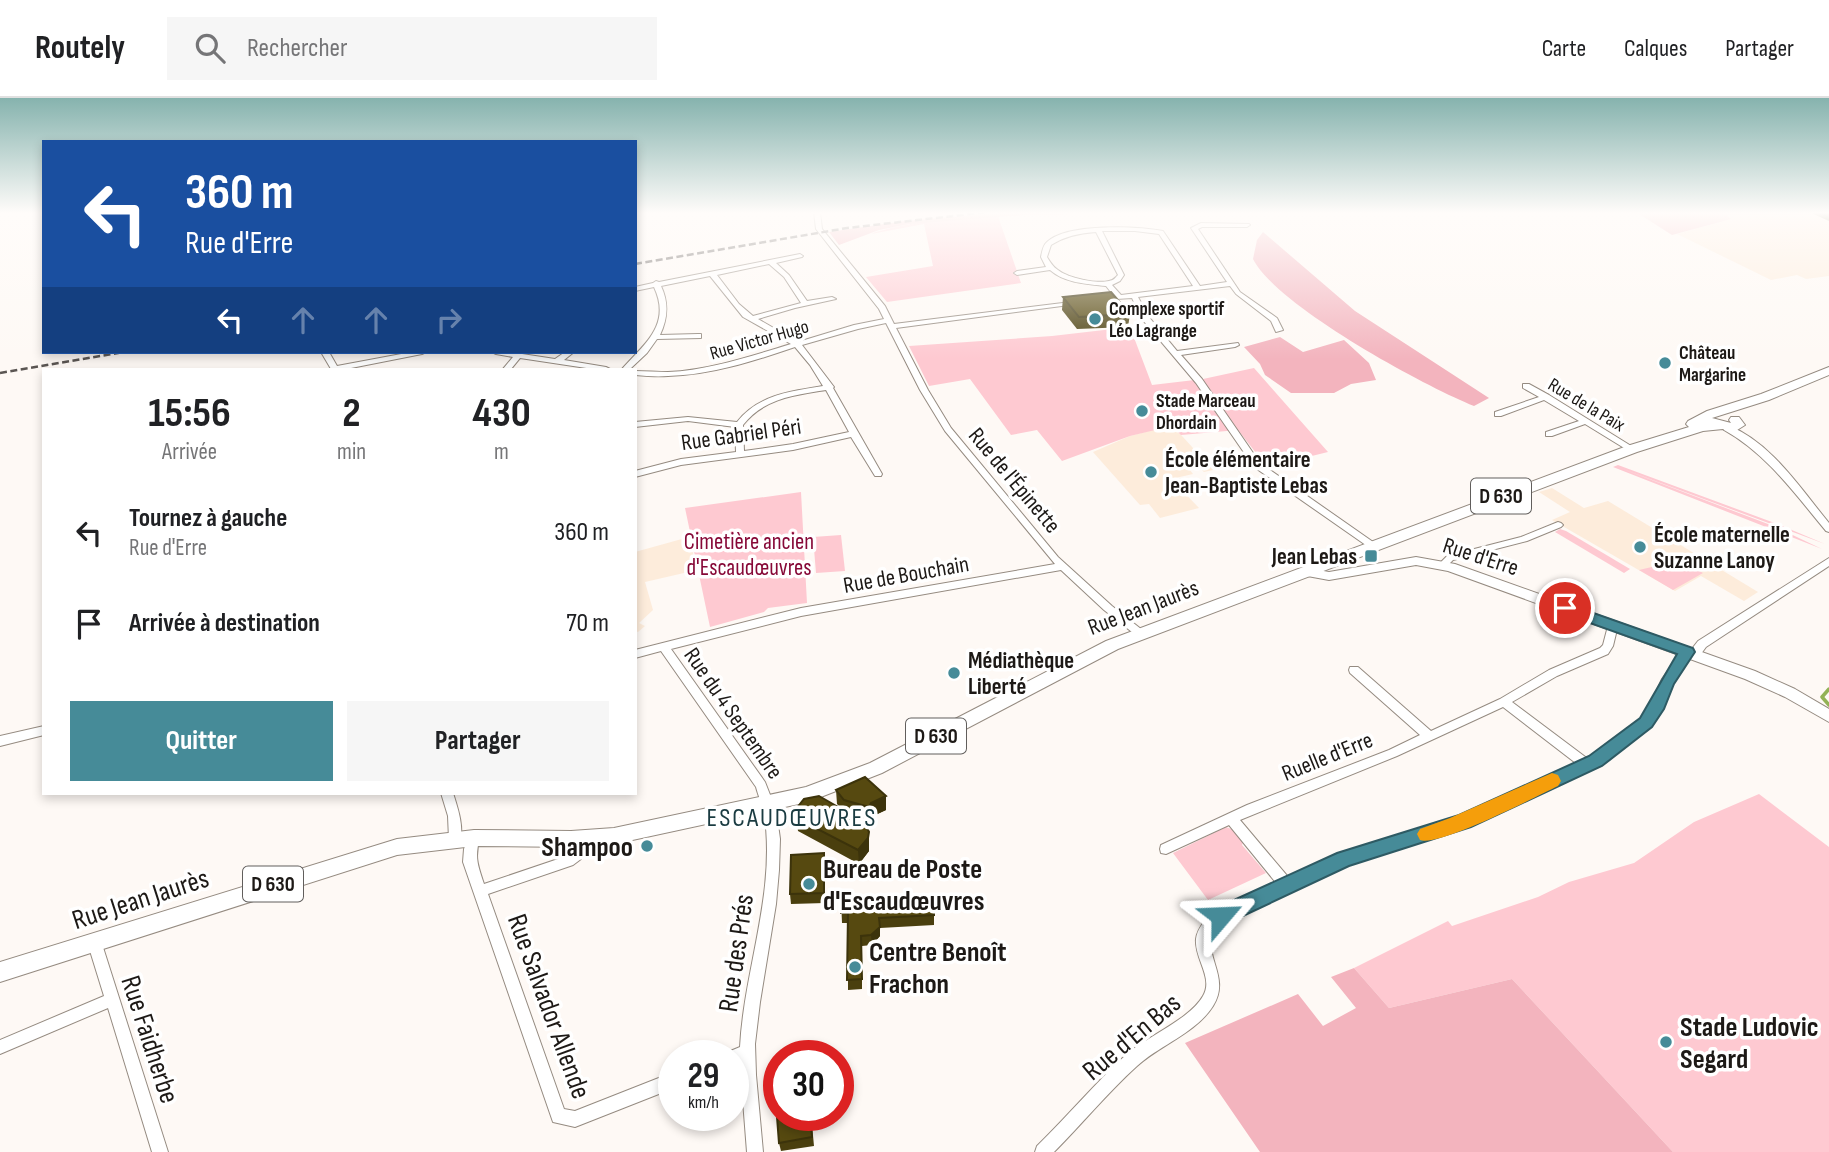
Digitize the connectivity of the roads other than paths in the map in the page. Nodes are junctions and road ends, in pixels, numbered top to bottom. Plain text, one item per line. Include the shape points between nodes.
1 (775, 261) edge
2 (845, 261) edge
3 (1047, 261) edge
4 (1114, 261) edge
5 (1181, 261) edge
6 (1217, 261) edge
7 (771, 262) junction
8 (1050, 268) junction
9 (711, 273) junction
10 (1017, 273) dead end
11 (656, 284) junction
12 (1108, 284) junction
13 (1232, 284) junction
14 (1198, 288) junction
15 (637, 289) edge
16 (1134, 295) junction
17 (1119, 297) junction
18 (832, 299) dead end
19 (805, 303) junction
20 (752, 319) junction
21 (890, 323) junction
22 (1279, 330) dead end
23 (698, 336) dead end
24 (656, 337) junction
25 (796, 344) junction
26 (1235, 345) dead end
27 (1176, 353) junction
28 (399, 354) edge
29 (506, 354) edge
30 (567, 354) edge
31 (517, 356) junction
32 (556, 362) junction
33 (339, 368) edge
34 (509, 368) edge
35 (599, 368) edge
36 (627, 368) edge
37 (637, 373) edge
38 (1827, 373) edge
39 (1526, 386) dead end
40 (830, 387) junction
41 (1546, 397) junction
42 (1765, 397) junction
43 (1498, 414) dead end
44 (1724, 421) junction
45 (1584, 422) junction
46 (637, 425) edge
47 (739, 425) junction
48 (1549, 434) dead end
49 (852, 435) junction
50 (1638, 446) junction
51 (740, 454) junction
52 (637, 473) edge
53 (878, 474) dead end
54 (1558, 525) dead end
55 (1829, 529) edge
56 (1373, 546) junction
57 (1829, 561) edge
58 (1443, 565) junction
59 (1063, 566) junction
60 (1307, 572) junction
61 (1613, 625) junction
62 (1141, 633) junction
63 (664, 647) junction
64 (1691, 653) junction
65 (637, 654) edge
66 (1354, 670) dead end
67 (1504, 702) junction
68 (1829, 716) edge
69 (42, 730) edge
70 (1429, 736) junction
71 (0, 741) edge
72 (1587, 765) junction
73 (448, 795) edge
74 (769, 804) junction
75 (1231, 818) junction
76 (585, 838) junction
77 (465, 839) junction
78 (1166, 849) dead end
79 (1287, 886) junction
80 (480, 891) junction
81 (94, 942) junction
82 (0, 972) edge
83 (110, 1000) junction
84 (744, 1040) edge
85 (0, 1047) edge
86 (658, 1086) edge
87 (749, 1113) edge
88 (160, 1152) edge
89 (755, 1152) edge
90 (1043, 1152) edge

1 - 7 street
2 - 21 street, Rue de l'Épinette
3 - 8 street
4 - 12 street via 1120,279
5 - 14 street
6 - 13 street
7 - 9 street
7 - 19 street
8 - 10 street
8 - 12 street via 1073,279
9 - 11 street
9 - 20 street
11 - 15 street
11 - 24 street via 663,298
12 - 17 street
13 - 14 street
13 - 22 street
14 - 16 street
16 - 17 street
16 - 27 street via 1145,317
17 - 21 street
18 - 19 street
19 - 20 street
20 - 25 street
21 - 25 street, Rue Victor Hugo
21 - 59 street, Rue de l'Épinette via 948,429
23 - 24 street
24 - 36 street
25 - 37 street, Rue Victor Hugo via 706,370
25 - 40 street
26 - 27 street
27 - 56 street via 1260,468
28 - 33 street
29 - 31 street
30 - 32 street
31 - 32 street
31 - 34 street
32 - 35 street
38 - 42 main road, Rue Jean Jaurès / D 630
39 - 41 street, Rue de la Paix
40 - 47 street via 769,399
40 - 49 street
41 - 43 street
41 - 45 street, Rue de la Paix
42 - 44 main road, Rue Jean Jaurès / D 630
42 - 44 main road, Rue Jean Jaurès / D 630
44 - 50 main road, Rue Jean Jaurès / D 630
44 - 55 street via 1765,455
45 - 48 street
45 - 50 street, Rue de la Paix
46 - 47 street via 688,419
47 - 51 street
49 - 51 street, Rue Gabriel Péri
49 - 53 street
50 - 56 main road, Rue Jean Jaurès / D 630
51 - 52 street, Rue Gabriel Péri
54 - 58 street via 1450,558
56 - 60 main road, Rue Jean Jaurès / D 630
57 - 64 street, Rue d'En Bas
58 - 60 street, Rue d'Erre via 1408,562 1329,576
58 - 61 street, Rue d'Erre
59 - 62 street, Rue de l'Épinette
59 - 63 street, Rue de Bouchain via 801,612
60 - 62 main road, Rue Jean Jaurès / D 630
61 - 64 street, Rue d'Erre
61 - 67 street, Ruelle d'Erre via 1604,651 1553,673
62 - 74 main road, Rue Jean Jaurès / D 630 via 864,774
63 - 65 street, Rue de Bouchain
63 - 74 street, Rue du 4 Septembre via 761,785
64 - 68 street, Rue d'Erre via 1778,687
64 - 72 street, Rue d'En Bas via 1667,682 1646,722
66 - 70 street
67 - 70 street, Ruelle d'Erre
67 - 72 street
69 - 71 street
70 - 75 street, Ruelle d'Erre
72 - 79 street, Rue d'En Bas via 1456,824 1344,859
73 - 77 street, Rue Salvador Allende
74 - 76 main road, Rue Jean Jaurès / D 630 via 628,834
74 - 84 street, Rue des Prés via 773,824 770,880
75 - 78 street, Ruelle d'Erre
75 - 79 street
76 - 77 main road, Rue Jean Jaurès / D 630
76 - 80 street via 568,861
77 - 80 street, Rue Salvador Allende
77 - 81 main road, Rue Jean Jaurès / D 630 via 408,845 365,856
79 - 90 street, Rue d'En Bas via 1209,924 1201,941 1213,981 1208,1001 1136,1057
80 - 86 street, Rue Salvador Allende via 559,1116 575,1119
81 - 82 main road, Rue Jean Jaurès / D 630
81 - 83 street, Rue Faidherbe
83 - 85 street
83 - 88 street, Rue Faidherbe
87 - 89 street, Rue des Prés

